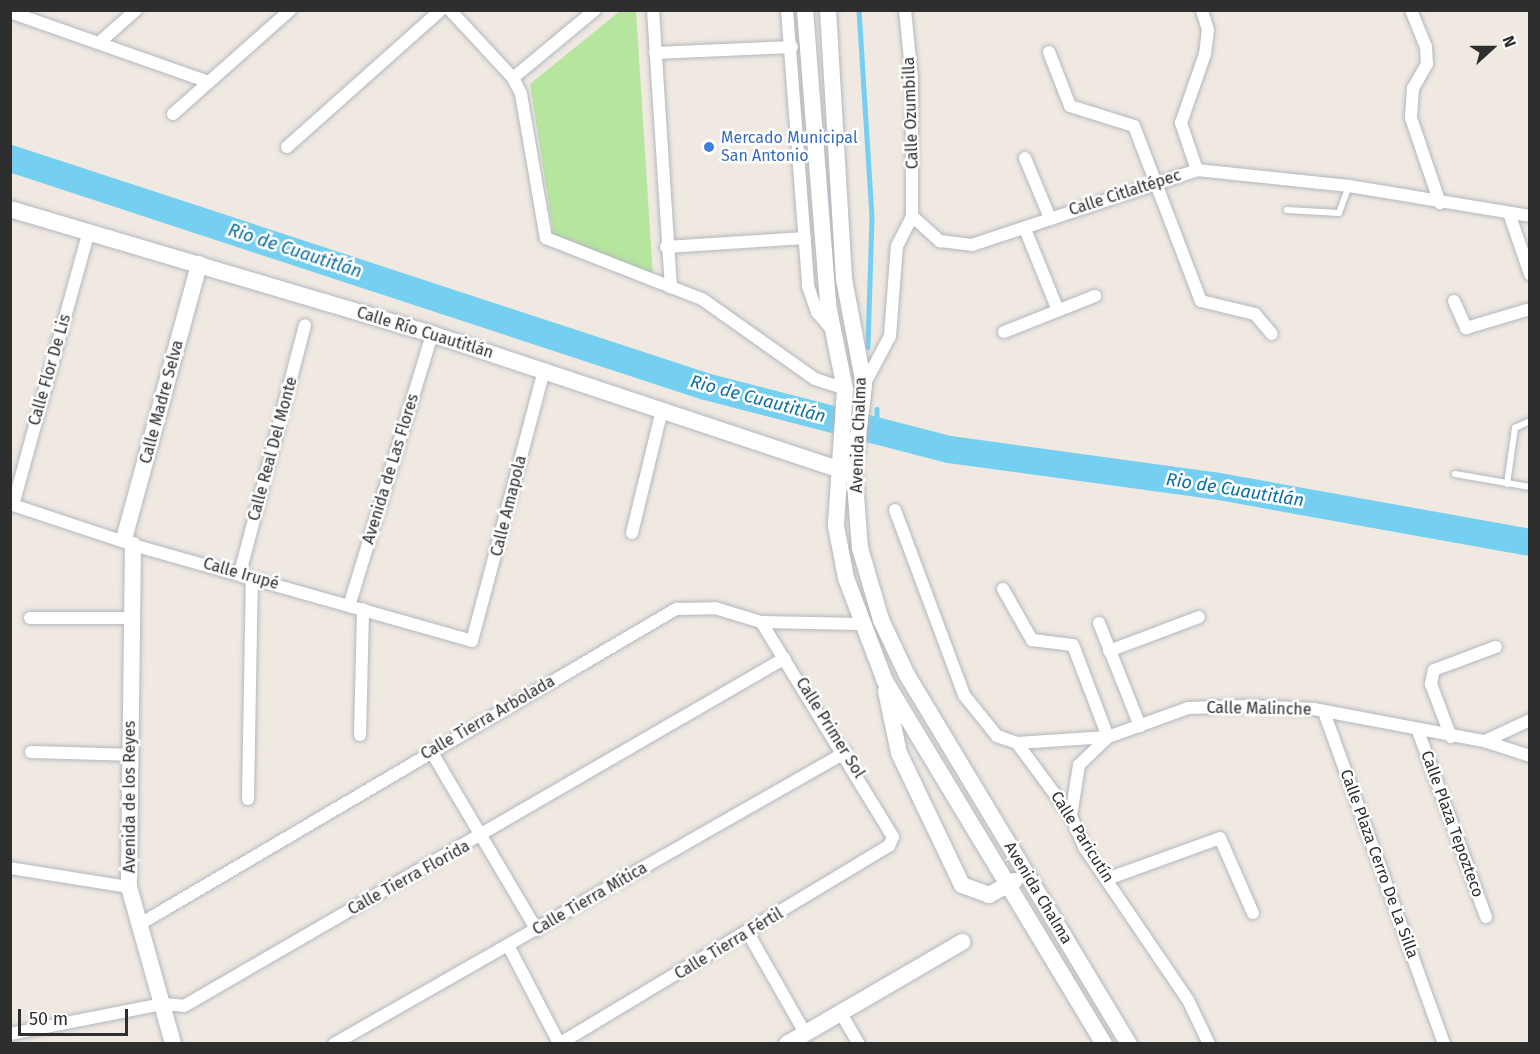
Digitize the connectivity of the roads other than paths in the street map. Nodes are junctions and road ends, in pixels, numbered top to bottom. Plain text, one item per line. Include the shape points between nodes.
1 (136, 10) edge
2 (290, 10) edge
3 (441, 10) edge
4 (450, 10) edge
5 (595, 10) edge
6 (653, 10) edge
7 (787, 10) edge
8 (805, 10) edge
9 (828, 10) edge
10 (905, 10) edge
11 (1202, 10) edge
12 (1411, 10) edge
13 (10, 12) edge
14 (100, 42) junction
15 (792, 47) junction
16 (1049, 52) dead end
17 (655, 53) junction
18 (513, 78) junction
19 (209, 82) junction
20 (173, 114) dead end
21 (287, 147) dead end
22 (1025, 158) dead end
23 (1197, 170) junction
24 (1154, 181) junction
25 (1349, 186) junction
26 (1440, 203) junction
27 (10, 209) edge
28 (1287, 210) dead end
29 (1509, 213) junction
30 (912, 216) junction
31 (1530, 216) edge
32 (1050, 218) junction
33 (1026, 229) junction
34 (88, 235) junction
35 (805, 238) junction
36 (666, 247) junction
37 (200, 264) junction
38 (1530, 274) edge
39 (671, 287) junction
40 (1095, 296) dead end
41 (1454, 302) dead end
42 (1057, 308) junction
43 (1530, 309) edge
44 (305, 325) dead end
45 (835, 332) junction
46 (1004, 332) dead end
47 (432, 334) junction
48 (1272, 334) dead end
49 (544, 370) junction
50 (868, 380) junction
51 (845, 389) junction
52 (661, 414) junction
53 (1530, 421) edge
54 (837, 469) junction
55 (1455, 474) dead end
56 (1507, 484) junction
57 (1530, 487) edge
58 (12, 504) edge
59 (895, 510) dead end
60 (632, 533) dead end
61 (128, 542) junction
62 (246, 575) junction
63 (1003, 589) dead end
64 (350, 603) junction
65 (363, 609) junction
66 (1199, 617) dead end
67 (30, 618) dead end
68 (129, 618) junction
69 (761, 622) junction
70 (1099, 623) dead end
71 (861, 624) junction
72 (472, 641) joint
73 (1496, 647) dead end
74 (1109, 651) junction
75 (785, 658) junction
76 (885, 681) junction
77 (1324, 712) junction
78 (1530, 720) edge
79 (1140, 726) junction
80 (1418, 730) junction
81 (360, 735) dead end
82 (1108, 737) junction
83 (1451, 737) junction
84 (1484, 741) junction
85 (1017, 743) junction
86 (431, 751) junction
87 (32, 752) dead end
88 (846, 752) junction
89 (130, 755) junction
90 (1530, 756) edge
91 (248, 799) dead end
92 (1071, 816) junction
93 (893, 837) joint
94 (482, 838) junction
95 (10, 868) edge
96 (1026, 872) junction
97 (1107, 879) junction
98 (1006, 886) junction
99 (129, 887) junction
100 (1253, 913) dead end
101 (1485, 917) dead end
102 (140, 924) junction
103 (537, 930) junction
104 (748, 933) junction
105 (962, 942) dead end
106 (508, 947) junction
107 (163, 1004) junction
108 (842, 1015) junction
109 (805, 1033) junction
110 (10, 1034) edge
111 (559, 1043) edge
112 (172, 1044) edge
113 (334, 1044) edge
114 (787, 1044) edge
115 (858, 1044) edge
116 (1104, 1044) edge
117 (1129, 1044) edge
118 (1209, 1044) edge
119 (1444, 1044) edge

1 - 14 street
2 - 19 street
3 - 21 street
4 - 18 street
5 - 18 street
6 - 17 street
7 - 15 street
8 - 45 main road, Avenida Chalma
9 - 50 main road, Avenida Chalma via 844,279
10 - 30 street, Calle Ozumbilla via 912,79
11 - 23 street via 1208,30 1205,54 1181,123
12 - 26 street via 1426,47 1426,64 1413,88 1411,118
13 - 14 street
14 - 19 street
15 - 17 street
15 - 35 street
16 - 24 street via 1070,105 1134,126
17 - 36 street
18 - 39 street via 524,107 546,238
19 - 20 street
22 - 32 street
23 - 24 street, Calle Citlaltépec
23 - 25 street, Calle Citlaltépec
24 - 32 street, Calle Citlaltépec
24 - 48 street via 1201,301 1255,314
25 - 26 street, Calle Citlaltépec
25 - 28 lane via 1339,213
26 - 29 street, Calle Citlaltépec
27 - 34 main road, Calle Río Cuautitlán
29 - 31 street, Calle Citlaltépec
29 - 38 street
30 - 33 street, Calle Citlaltépec via 940,241 956,246
30 - 50 street via 897,246 882,357
32 - 33 street, Calle Citlaltépec
33 - 42 street
34 - 37 main road, Calle Río Cuautitlán
34 - 58 street, Calle Flor De Lis
35 - 36 street
35 - 45 street via 812,303
36 - 39 street
37 - 47 main road, Calle Río Cuautitlán
37 - 61 main road, Calle Madre Selva
39 - 51 street via 730,316 815,379
40 - 42 street
41 - 43 street via 1466,328
42 - 46 street
44 - 62 street, Calle Real Del Monte
45 - 51 main road, Avenida Chalma
47 - 49 main road, Calle Río Cuautitlán
47 - 64 street, Avenida de Las Flores
49 - 52 main road, Calle Río Cuautitlán
49 - 72 street, Calle Amapola
50 - 96 main road, Avenida Chalma via 854,470 860,548 881,620 906,675
51 - 54 main road, Avenida Chalma
52 - 54 main road, Calle Río Cuautitlán
52 - 60 street
53 - 56 lane via 1515,429
54 - 71 main road, Avenida Chalma via 836,526
55 - 56 lane
56 - 57 lane
58 - 61 street, Calle Irupé
59 - 85 street, Calle Paricutín via 964,694 988,728
61 - 62 street, Calle Irupé
61 - 68 main road, Avenida de los Reyes
62 - 64 street, Calle Irupé
62 - 91 street, Calle Real Del Monte
63 - 82 street via 1032,640 1073,645
64 - 65 street, Calle Irupé
65 - 72 street, Calle Irupé
65 - 81 street
66 - 74 street
67 - 68 street
68 - 89 main road, Avenida de los Reyes
69 - 71 street, Calle Tierra Arbolada
69 - 75 street, Calle Primer Sol
69 - 86 street, Calle Tierra Arbolada via 715,608 676,609
70 - 74 street
71 - 76 main road, Avenida Chalma
73 - 83 street via 1434,669 1431,684
74 - 79 street
75 - 88 street, Calle Primer Sol
75 - 94 street, Calle Tierra Florida
76 - 98 main road, Avenida Chalma
76 - 98 main road via 899,753 962,885 989,895
77 - 79 street, Calle Malinche via 1188,708
77 - 80 street, Calle Malinche
77 - 119 street, Calle Plaza Cerro De La Silla
78 - 84 street
79 - 82 street, Calle Malinche
80 - 83 street, Calle Malinche
80 - 101 street, Calle Plaza Tepozteco
82 - 85 street, Calle Malinche
82 - 92 street, Calle Malinche via 1079,765
83 - 84 street, Calle Malinche
84 - 90 street, Calle Malinche
85 - 92 street, Calle Paricutín
86 - 94 street
86 - 102 street, Calle Tierra Arbolada
87 - 89 street
88 - 93 street, Calle Primer Sol
88 - 103 street, Calle Tierra Mítica
89 - 99 main road, Avenida de los Reyes
92 - 97 street, Calle Paricutín via 1084,848
93 - 104 street, Calle Tierra Fértil via 889,846
94 - 103 street
94 - 107 street, Calle Tierra Florida via 184,1006
95 - 99 street
96 - 98 main road
96 - 117 main road, Avenida Chalma
97 - 100 street via 1220,838 1229,848
97 - 118 street, Calle Paricutín via 1188,1000
98 - 116 main road, Avenida Chalma
99 - 102 main road, Avenida de los Reyes
102 - 107 main road, Avenida de los Reyes
103 - 106 street, Calle Tierra Mítica
104 - 109 street
104 - 111 street, Calle Tierra Fértil
105 - 108 main road
106 - 111 street
106 - 113 street, Calle Tierra Mítica
107 - 110 street, Calle Tierra Florida
107 - 112 main road, Avenida de los Reyes
108 - 109 main road
108 - 115 street
109 - 114 main road

